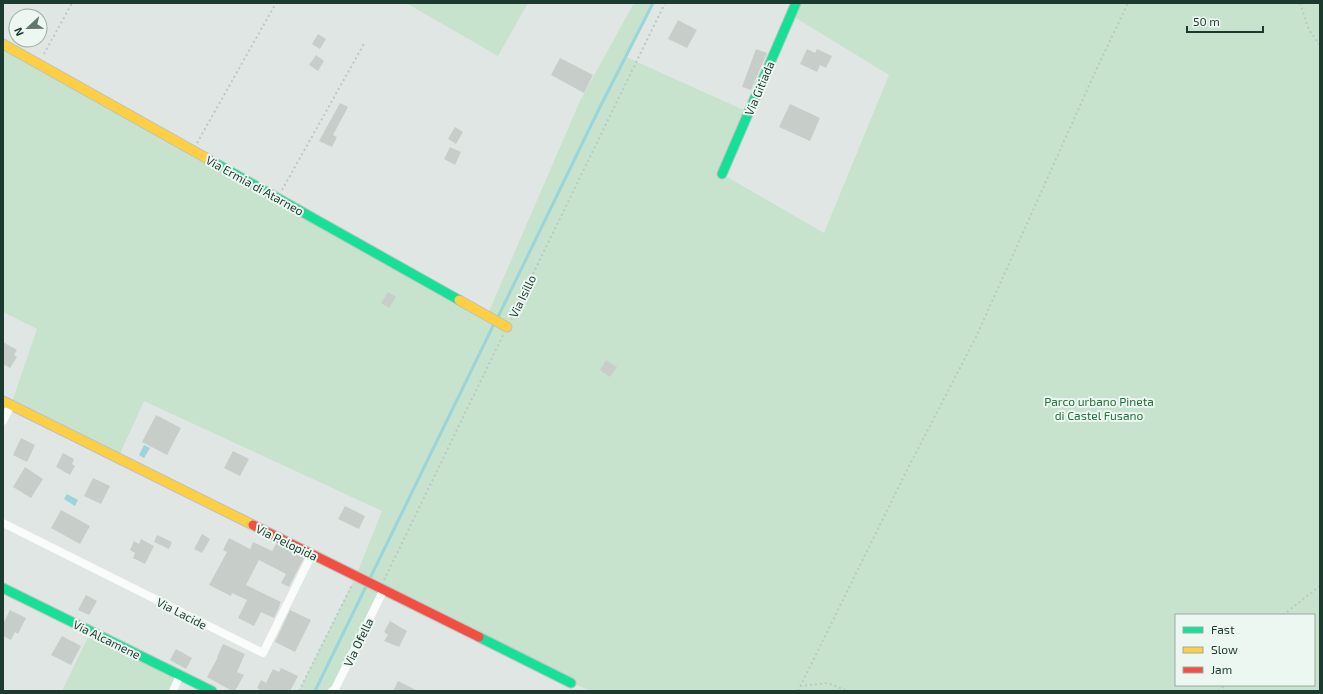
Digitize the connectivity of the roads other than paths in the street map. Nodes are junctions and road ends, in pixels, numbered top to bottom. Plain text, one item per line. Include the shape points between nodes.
1 (796, 3) edge
2 (3, 44) edge
3 (722, 174) dead end
4 (507, 327) road end
5 (7, 403) edge
6 (3, 421) edge
7 (3, 523) edge
8 (312, 554) junction
9 (3, 588) edge
10 (383, 591) junction
11 (180, 675) junction
12 (571, 683) dead end
13 (336, 690) edge
14 (173, 691) edge
15 (212, 691) edge

1 - 3 street, Via Gitiada
2 - 4 street, Via Ermia di Atarneo
5 - 6 street
5 - 8 street, Via Pelopida
7 - 8 street, Via Lacide via 263,653
8 - 10 street, Via Pelopida
9 - 11 street, Via Alcamene
10 - 12 street, Via Pelopida
10 - 13 street, Via Ofella
11 - 14 street
11 - 15 street, Via Alcamene

